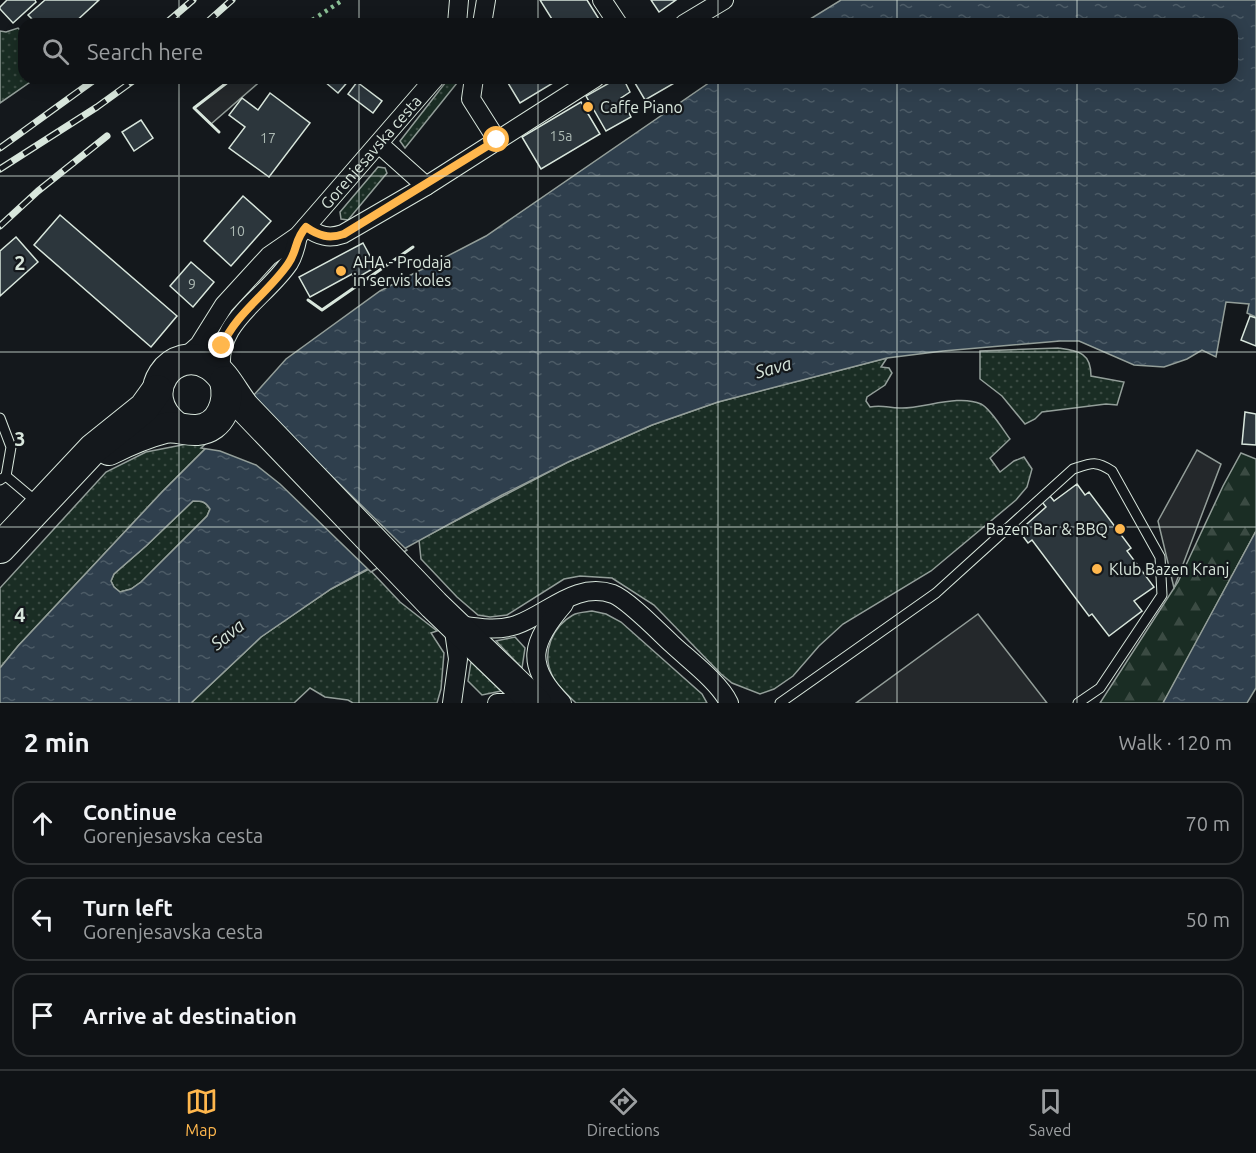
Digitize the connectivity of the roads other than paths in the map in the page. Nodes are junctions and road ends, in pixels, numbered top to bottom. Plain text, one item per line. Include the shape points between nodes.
1 (459, 0) edge
2 (486, 0) edge
3 (602, 0) edge
4 (724, 0) edge
5 (458, 18) edge
6 (483, 18) edge
7 (614, 18) edge
8 (694, 18) edge
9 (430, 84) edge
10 (473, 84) edge
11 (586, 84) edge
12 (497, 140) junction
13 (379, 144) junction
14 (426, 186) junction
15 (302, 232) junction
16 (209, 370) junction
17 (157, 390) junction
18 (0, 418) edge
19 (175, 426) junction
20 (206, 428) junction
21 (294, 459) junction
22 (80, 466) junction
23 (3, 478) edge
24 (40, 505) junction
25 (0, 548) edge
26 (571, 596) junction
27 (443, 615) junction
28 (452, 703) edge
29 (497, 703) edge
30 (517, 703) edge
31 (536, 703) edge
32 (562, 703) edge
33 (729, 703) edge
34 (780, 703) edge
35 (1078, 703) edge

1 - 5 street
2 - 6 street
3 - 7 street
4 - 8 street
9 - 13 street, Gorenjesavska cesta
10 - 12 street via 471,99
11 - 12 street, Gorenjesavska cesta
12 - 14 street, Gorenjesavska cesta
13 - 14 street
13 - 15 street, Gorenjesavska cesta
14 - 15 street, Gorenjesavska cesta via 344,234 326,237
15 - 16 street, Gorenjesavska cesta via 289,264 232,327 219,361
15 - 16 street, Gorenjesavska cesta via 268,256 218,312 199,345
16 - 17 main road via 164,373
16 - 20 main road via 228,392 223,413
16 - 21 main road
17 - 19 main road via 160,411
17 - 22 main road via 144,408 106,437
18 - 23 lane via 11,447
19 - 20 main road
19 - 22 main road via 133,439
20 - 21 main road via 254,439
21 - 27 main road
22 - 24 main road
23 - 24 lane
24 - 25 main road
26 - 27 street via 516,625 486,629
26 - 32 street via 549,621 536,647 537,670
26 - 33 street via 593,591 614,595 667,639
27 - 28 street via 458,659
27 - 31 main road
29 - 30 street
34 - 35 lane via 936,592 1073,468 1091,462 1112,471 1160,557 1162,595 1100,688

